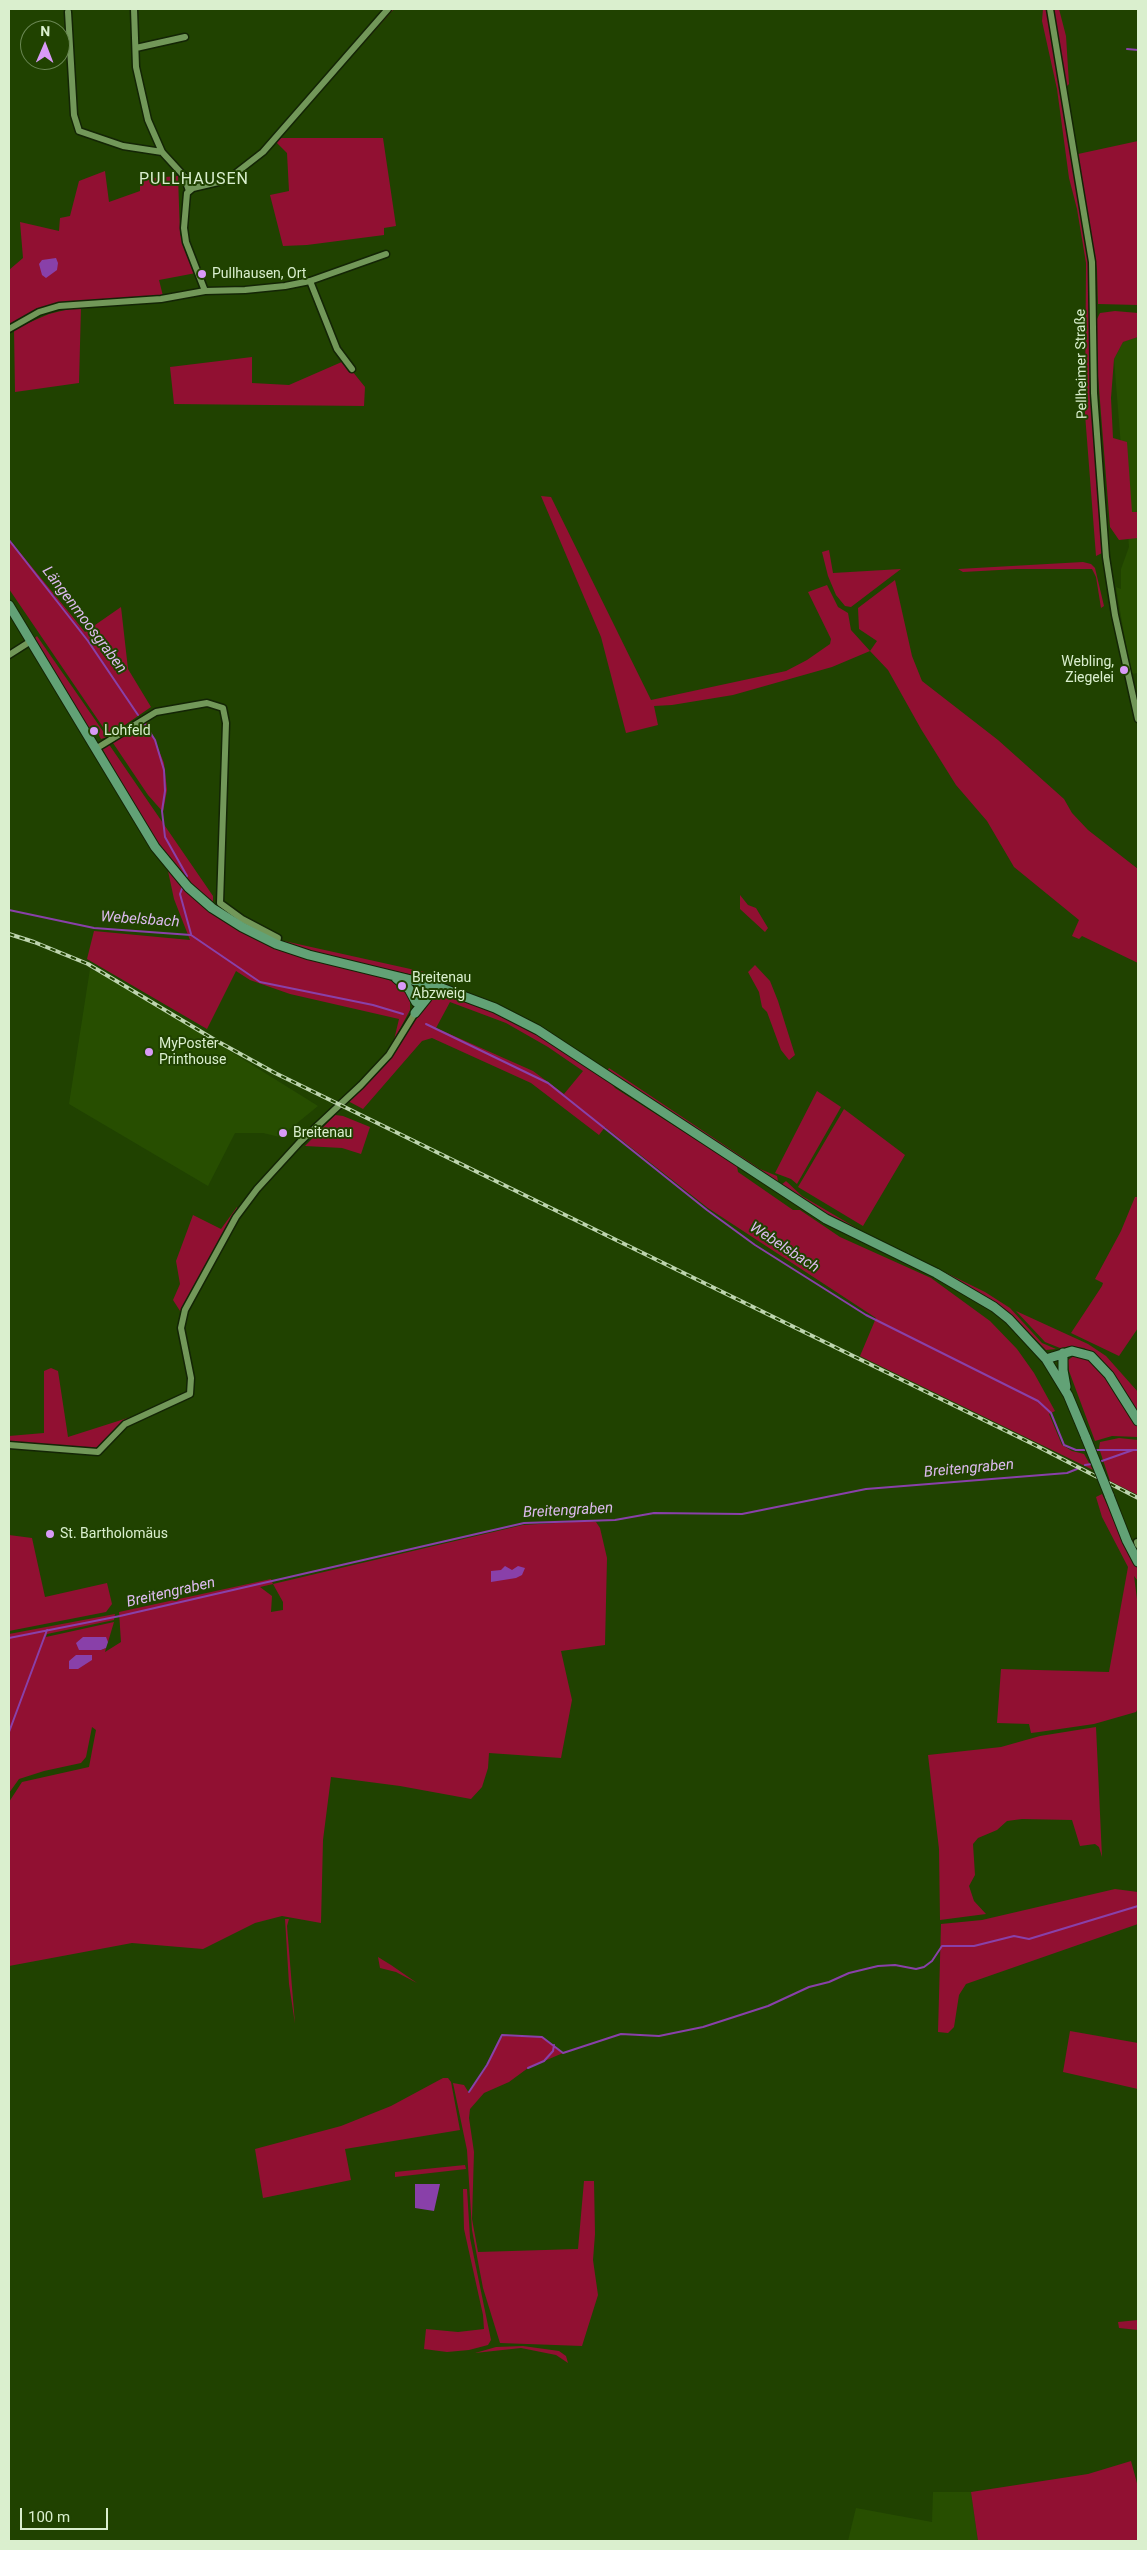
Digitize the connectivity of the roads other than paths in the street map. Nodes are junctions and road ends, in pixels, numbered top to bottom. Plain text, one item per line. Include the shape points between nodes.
1 (134, 9) edge
2 (388, 9) edge
3 (1050, 9) edge
4 (68, 12) dead end
5 (185, 37) dead end
6 (136, 48) junction
7 (162, 152) junction
8 (189, 190) junction
9 (386, 254) dead end
10 (310, 281) junction
11 (205, 291) junction
12 (9, 329) edge
13 (352, 369) dead end
14 (9, 605) edge
15 (31, 641) junction
16 (9, 655) edge
17 (1138, 719) edge
18 (97, 748) junction
19 (276, 944) junction
20 (389, 973) junction
21 (427, 984) junction
22 (416, 1002) junction
23 (415, 1013) junction
24 (1063, 1353) junction
25 (1046, 1359) junction
26 (1068, 1394) junction
27 (1138, 1421) edge
28 (9, 1445) edge
29 (1138, 1562) edge

1 - 6 street
2 - 8 street via 278,137 251,163 227,180
3 - 17 street, Pellheimer Straße via 1092,262 1094,393 1106,557
4 - 7 street via 74,115 79,131 123,146
5 - 6 street
6 - 7 street via 142,102
7 - 8 street via 184,176
8 - 11 street via 184,228 186,242
9 - 10 street
10 - 11 street via 245,290
10 - 13 street via 337,349
11 - 12 street via 161,299 79,303 48,308
14 - 15 main road
15 - 16 street
15 - 18 main road
18 - 19 main road via 135,817 184,884 221,914
18 - 19 street via 156,712 207,703 223,708 226,723 220,903 278,938
19 - 20 main road
20 - 21 main road
20 - 22 main road via 409,989
21 - 22 main road
21 - 23 main road via 427,998
21 - 25 main road via 495,1008 538,1030 826,1219 971,1293 1009,1319
22 - 23 main road
23 - 28 street via 389,1055 300,1142 236,1217 186,1310 181,1328 191,1378 190,1394 125,1424 98,1452
24 - 25 main road
24 - 26 main road
24 - 27 main road via 1080,1352 1096,1360
25 - 26 main road
26 - 29 main road, bridge

